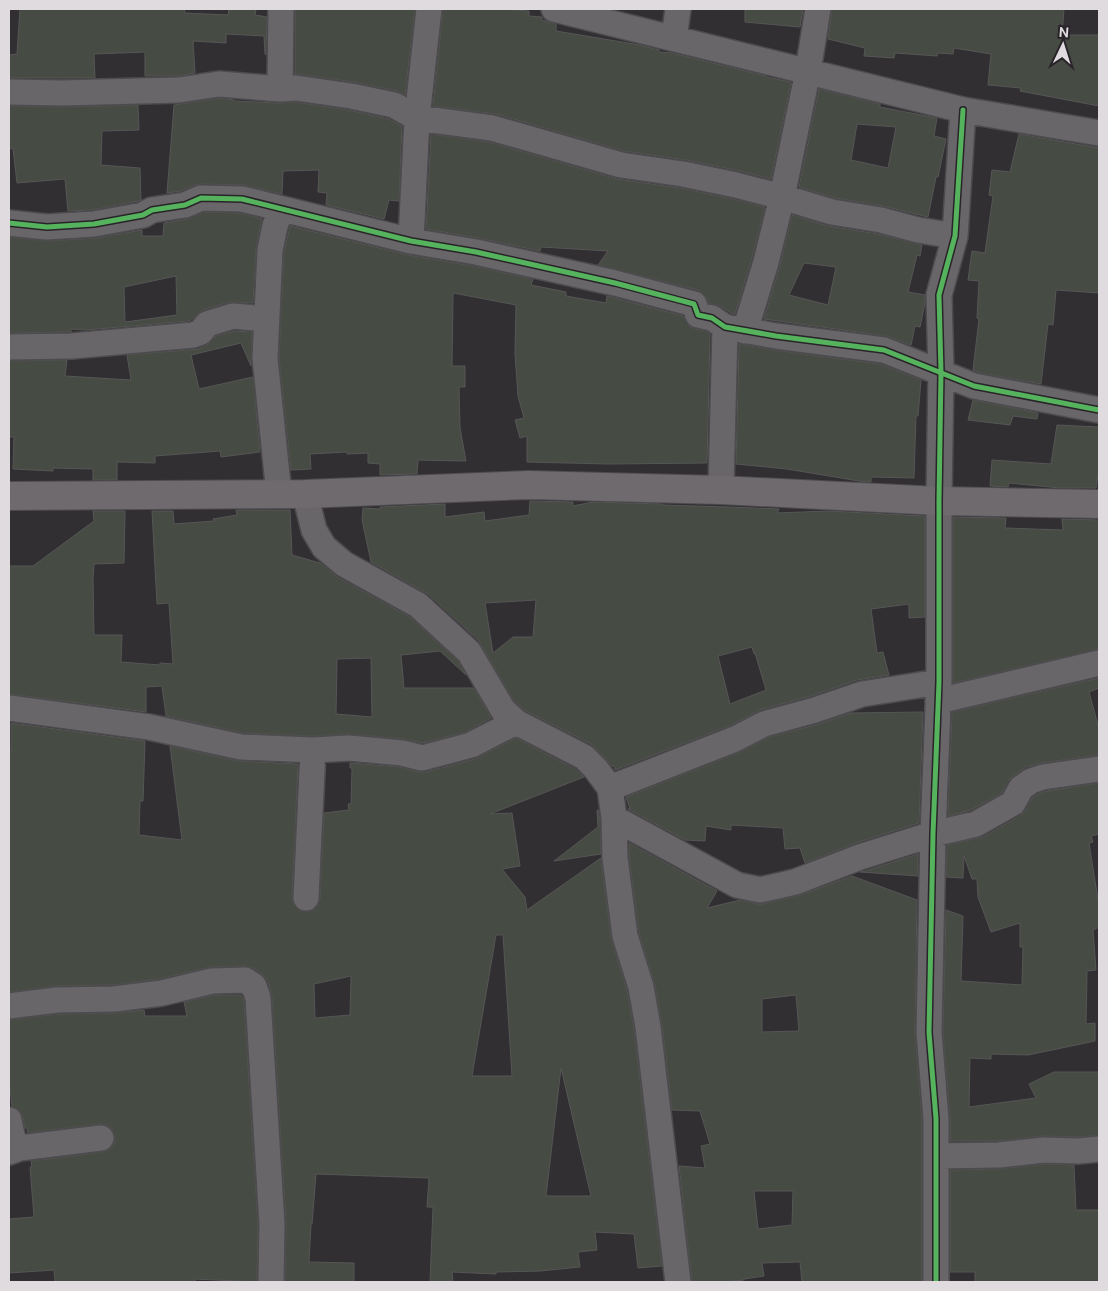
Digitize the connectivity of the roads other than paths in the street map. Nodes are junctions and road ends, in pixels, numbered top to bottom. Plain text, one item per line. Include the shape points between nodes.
1 (280, 9) edge
2 (429, 9) edge
3 (554, 9) edge
4 (678, 9) edge
5 (818, 9) edge
6 (674, 38) junction
7 (808, 71) junction
8 (280, 89) junction
9 (9, 92) edge
10 (964, 110) junction
11 (418, 118) junction
12 (1099, 133) edge
13 (782, 196) junction
14 (281, 208) junction
15 (9, 223) edge
16 (955, 236) junction
17 (412, 241) junction
18 (266, 319) junction
19 (735, 329) junction
20 (9, 347) edge
21 (941, 372) junction
22 (1099, 410) edge
23 (721, 490) junction
24 (279, 494) junction
25 (306, 494) junction
26 (9, 496) edge
27 (939, 501) junction
28 (1099, 504) edge
29 (1099, 663) edge
30 (938, 692) junction
31 (9, 708) edge
32 (516, 722) junction
33 (313, 750) junction
34 (1099, 769) edge
35 (610, 788) junction
36 (614, 818) junction
37 (933, 834) junction
38 (306, 898) dead end
39 (9, 1006) edge
40 (9, 1120) edge
41 (101, 1138) dead end
42 (1099, 1149) edge
43 (14, 1150) edge
44 (936, 1156) junction
45 (271, 1282) edge
46 (678, 1282) edge
47 (936, 1282) edge

1 - 8 street
2 - 11 street
3 - 6 street
4 - 6 street
5 - 7 street
6 - 7 street
7 - 10 street
7 - 13 street
8 - 9 street via 219,84 179,90
8 - 11 street via 296,88 352,96 394,106
10 - 12 street
10 - 16 street
11 - 13 street via 492,128 621,165 683,174
11 - 17 street
13 - 16 street via 832,212
13 - 19 street via 766,262
14 - 15 street via 242,199 201,198 185,205 94,224 47,227
14 - 17 street
14 - 18 street via 270,250
16 - 21 street via 939,295
17 - 19 street via 615,283 694,304 698,315
18 - 20 street via 233,316 207,324 201,332 193,335 72,346
18 - 24 street via 265,358
19 - 21 street via 884,350
19 - 23 street
21 - 22 street via 974,386
21 - 27 street
23 - 25 street via 529,485
23 - 27 street
24 - 25 street
24 - 26 street
25 - 32 street via 314,530 324,547 344,564 426,612 469,652 502,710
27 - 28 street
27 - 30 street
29 - 30 street
30 - 35 street via 862,694 764,724 735,739
30 - 37 street
31 - 33 street via 149,727 241,747
32 - 33 street via 471,745 422,758 349,748
32 - 35 street via 584,757
33 - 38 street
34 - 37 street via 1043,776 1030,781 1021,788 1013,803 995,814 976,824
35 - 36 street
36 - 37 street via 736,885 760,890 796,882
36 - 46 street via 614,858 625,936 641,987 648,1027
37 - 44 street via 929,1032
39 - 45 street via 57,1000 114,999 162,993 212,981 245,980 254,986 258,998 271,1214
40 - 43 street
41 - 43 street
42 - 44 street
44 - 47 street

